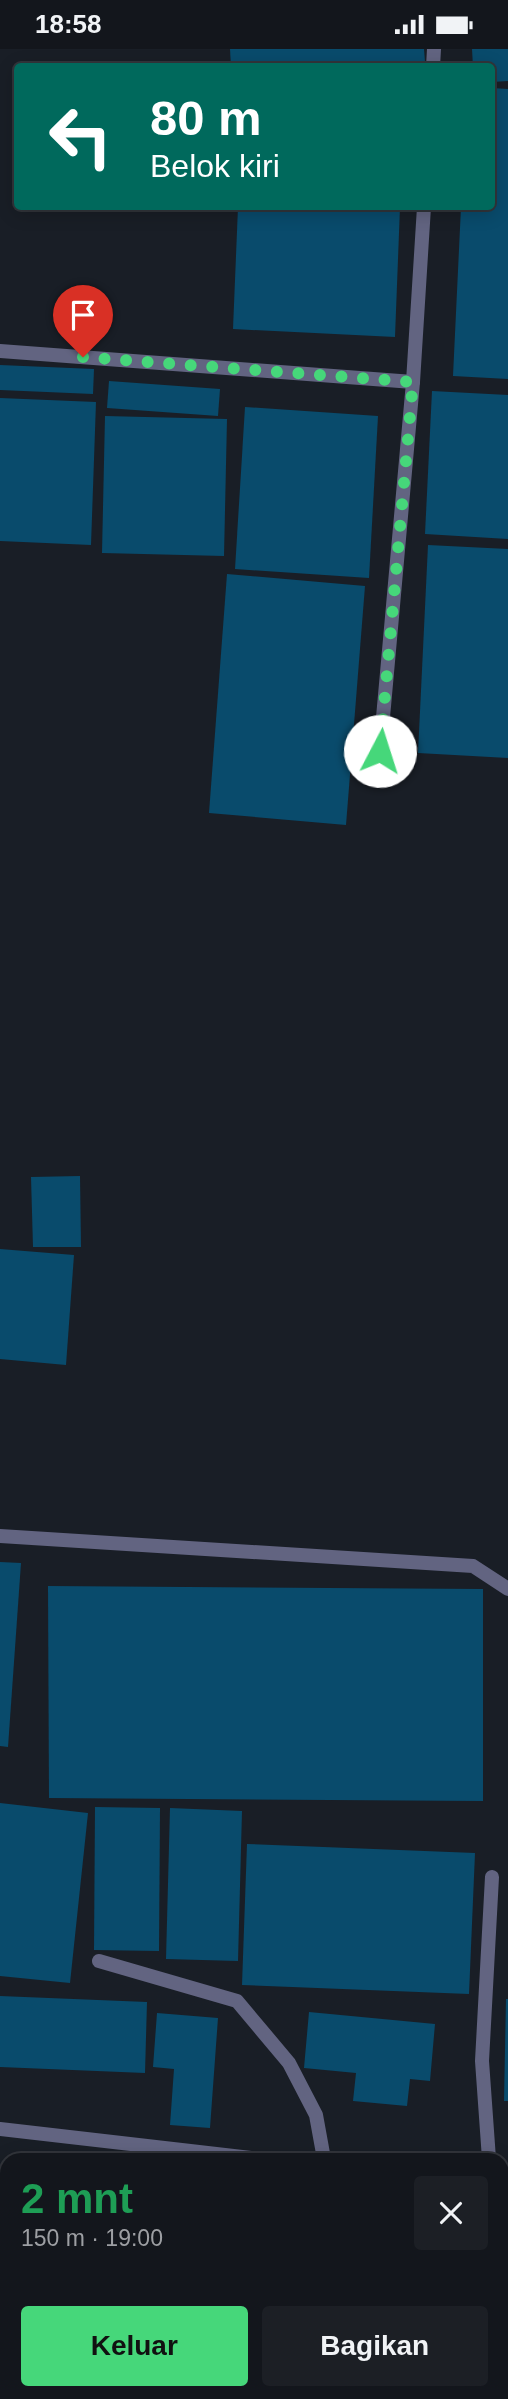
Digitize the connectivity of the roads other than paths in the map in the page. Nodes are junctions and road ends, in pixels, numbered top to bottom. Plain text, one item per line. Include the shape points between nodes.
1 (424, 210) edge
2 (0, 351) edge
3 (413, 382) junction
4 (380, 751) dead end
5 (0, 1536) edge
6 (508, 1589) edge
7 (492, 1877) dead end
8 (99, 1961) dead end
9 (0, 2129) edge
10 (208, 2153) edge
11 (323, 2153) edge
12 (489, 2153) edge

1 - 3 lane
2 - 3 lane
3 - 4 lane
5 - 6 lane via 473,1566
7 - 12 lane via 482,2061
8 - 11 lane via 237,2001 289,2063 316,2115
9 - 10 lane

